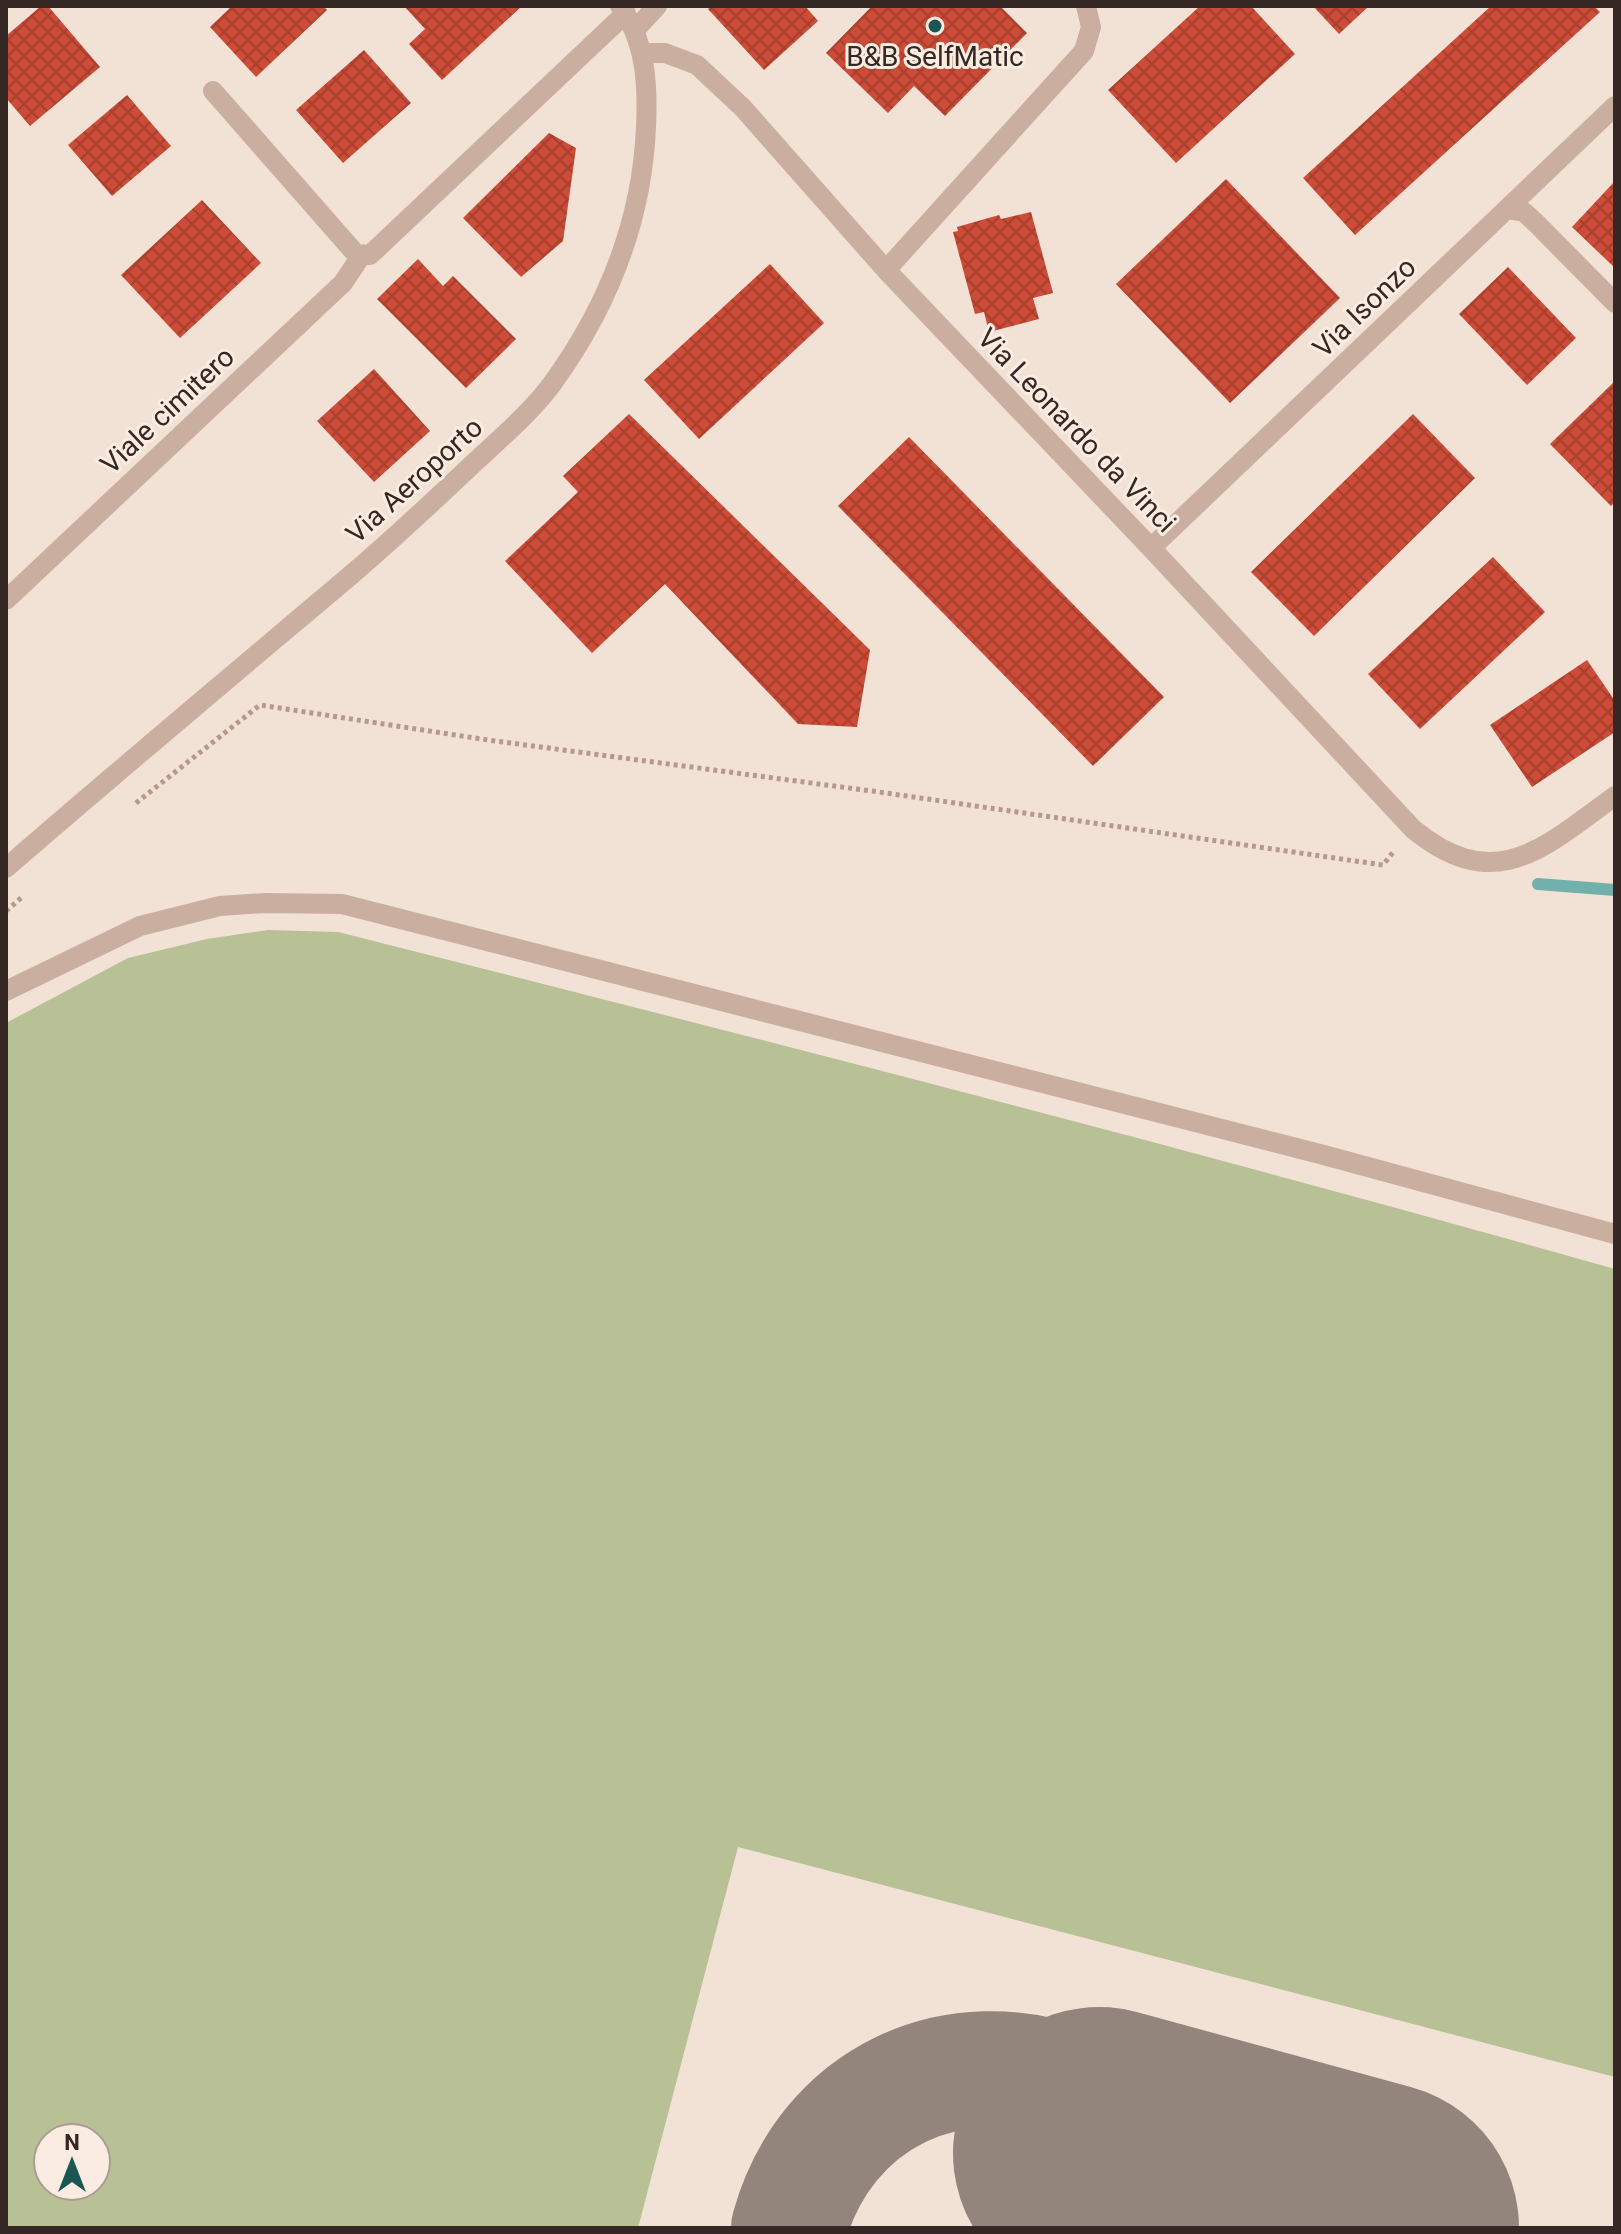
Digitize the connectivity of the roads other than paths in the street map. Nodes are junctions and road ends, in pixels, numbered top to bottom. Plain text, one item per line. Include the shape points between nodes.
1 (657, 6) edge
2 (1086, 6) edge
3 (627, 16) edge
4 (642, 53) junction
5 (213, 91) dead end
6 (1615, 106) edge
7 (1507, 209) junction
8 (361, 256) junction
9 (886, 270) junction
10 (1615, 303) edge
11 (1151, 548) junction
12 (6, 600) edge
13 (1615, 796) edge
14 (6, 868) edge
15 (6, 991) edge
16 (1615, 1234) edge

1 - 3 street, Viale cimitero
2 - 9 street via 1091,27 1084,51
3 - 4 street, Via Aeroporto
3 - 8 street, Viale cimitero via 370,255
4 - 9 street, Via Leonardo da Vinci via 665,53 697,65
4 - 14 street, Via Aeroporto via 645,147 621,262 602,305 550,387 403,530
5 - 8 street
6 - 7 street, Via Isonzo
7 - 10 street via 1524,212
7 - 11 street, Via Isonzo
8 - 12 street, Viale cimitero via 343,283
9 - 11 street, Via Leonardo da Vinci
11 - 13 street, Via Leonardo da Vinci via 1413,829 1449,855 1518,859 1541,849
15 - 16 street via 140,926 220,906 342,904

